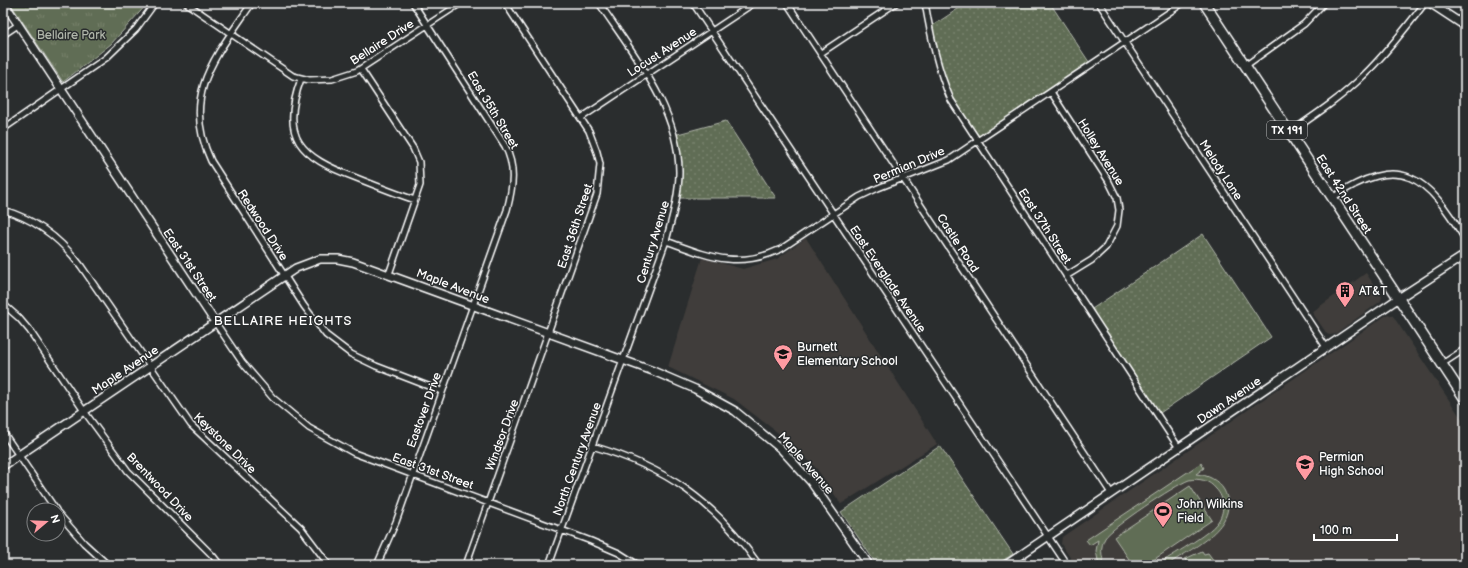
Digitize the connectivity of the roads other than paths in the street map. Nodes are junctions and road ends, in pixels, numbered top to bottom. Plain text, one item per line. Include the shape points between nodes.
1 (4, 3) edge
2 (155, 3) edge
3 (186, 3) edge
4 (252, 3) edge
5 (413, 3) edge
6 (461, 3) edge
7 (505, 3) edge
8 (599, 3) edge
9 (693, 3) edge
10 (754, 3) edge
11 (787, 3) edge
12 (896, 3) edge
13 (925, 3) edge
14 (1099, 3) edge
15 (1183, 3) edge
16 (1204, 3) edge
17 (1324, 3) edge
18 (1425, 3) edge
19 (1430, 3) edge
20 (18, 25) junction
21 (428, 25) junction
22 (1465, 26) edge
23 (712, 31) junction
24 (230, 34) junction
25 (3, 35) edge
26 (1125, 42) junction
27 (821, 54) junction
28 (1245, 66) junction
29 (361, 69) junction
30 (646, 74) junction
31 (301, 79) junction
32 (62, 90) junction
33 (1051, 92) junction
34 (580, 118) junction
35 (3, 129) edge
36 (1290, 133) junction
37 (977, 142) junction
38 (903, 178) junction
39 (1332, 198) junction
40 (415, 200) junction
41 (3, 210) edge
42 (833, 215) junction
43 (1465, 239) edge
44 (666, 241) junction
45 (1465, 255) edge
46 (389, 274) junction
47 (284, 276) junction
48 (1066, 276) junction
49 (1398, 298) junction
50 (3, 304) edge
51 (472, 306) junction
52 (215, 322) junction
53 (548, 334) junction
54 (1326, 348) junction
55 (1465, 349) edge
56 (623, 360) junction
57 (1442, 364) junction
58 (150, 367) junction
59 (441, 391) junction
60 (1465, 399) edge
61 (84, 412) junction
62 (3, 432) edge
63 (592, 446) junction
64 (1179, 448) junction
65 (19, 455) junction
66 (3, 466) edge
67 (411, 475) junction
68 (1111, 494) junction
69 (51, 502) edge
70 (488, 503) junction
71 (66, 522) edge
72 (562, 530) junction
73 (1048, 537) junction
74 (108, 565) edge
75 (220, 565) edge
76 (329, 565) edge
77 (377, 565) edge
78 (466, 565) edge
79 (549, 565) edge
80 (638, 565) edge
81 (759, 565) edge
82 (869, 565) edge
83 (1006, 565) edge
84 (1066, 565) edge

1 - 20 street, East 31st Street
2 - 32 street via 136,29 106,58
3 - 24 street, Bellaire Drive
4 - 24 street, Redwood Drive
5 - 21 street, East 35th Street
6 - 21 street, Bellaire Drive
7 - 34 street, East 36th Street
8 - 30 street, Century Avenue
9 - 23 street, East Everglade Avenue
10 - 23 street, Locust Avenue
11 - 27 street, Castle Road
12 - 27 street
13 - 37 street, East 37th Street via 940,74 951,100
14 - 26 street, Melody Lane
15 - 26 street, Permian Drive
16 - 28 highway, East 42nd Street / TX 191
17 - 28 street via 1304,24
18 - 36 street via 1363,76 1327,107
19 - 22 street
20 - 25 street
20 - 32 street, East 31st Street
21 - 29 street, Bellaire Drive
21 - 51 street, East 35th Street via 495,128 512,162 512,184 507,210
23 - 30 street, Locust Avenue
23 - 42 street, East Everglade Avenue
24 - 31 street, Bellaire Drive
24 - 47 street, Redwood Drive via 202,84 198,109 200,132 214,168
26 - 33 street, Permian Drive
26 - 54 street, Melody Lane
27 - 38 street, Castle Road
28 - 36 highway, East 42nd Street / TX 191
29 - 31 street, Bellaire Drive via 332,79
29 - 40 street via 417,156 421,177
30 - 34 street, Locust Avenue
30 - 44 street, Century Avenue via 669,118 678,159 677,198
31 - 40 street via 293,104 293,121 298,140 308,154 337,170
32 - 35 street
32 - 52 street, East 31st Street
33 - 37 street, Permian Drive
33 - 48 street, Holley Avenue via 1108,180 1117,198 1119,210 1116,230 1106,247 1092,260
34 - 53 street, East 36th Street via 589,131 597,152 600,182
36 - 39 highway, East 42nd Street / TX 191
37 - 38 street, Permian Drive via 949,160
37 - 48 street, East 37th Street
38 - 42 street, Permian Drive via 859,198
38 - 68 street, Castle Road
39 - 43 street via 1371,176 1389,174 1408,177 1422,184 1436,196
39 - 49 highway, East 42nd Street / TX 191
40 - 46 street
41 - 58 street, Keystone Drive via 36,224 66,248
42 - 44 street, Permian Drive via 781,248 753,259 724,260
42 - 73 street, East Everglade Avenue
44 - 56 street, Century Avenue
45 - 49 street, Dawn Avenue
46 - 47 street, Maple Avenue via 353,262 330,259 306,263
46 - 51 street, Maple Avenue
47 - 52 street, Maple Avenue
47 - 59 street, Redwood Drive via 312,318 338,346 376,366
48 - 64 street, East 37th Street
49 - 54 street, Dawn Avenue
49 - 57 highway, East 42nd Street / TX 191
50 - 61 street, Brentwood Drive via 30,331
51 - 53 street, Maple Avenue
51 - 59 street, Eastover Drive
52 - 58 street, Maple Avenue
52 - 67 street, East 31st Street via 242,362 273,398 309,428 350,452
53 - 56 street, Maple Avenue
53 - 70 street, Windsor Drive
54 - 64 street, Dawn Avenue
55 - 57 street
56 - 63 street, North Century Avenue
56 - 82 street, Maple Avenue via 712,397 766,435 796,464
57 - 60 highway, East 42nd Street / TX 191
58 - 61 street, Maple Avenue
58 - 76 street, Keystone Drive via 197,432 301,528
59 - 67 street, Eastover Drive
61 - 65 street, Maple Avenue
61 - 75 street, Brentwood Drive via 128,471
62 - 65 street
63 - 72 street, North Century Avenue
63 - 81 street via 655,470 686,488 726,523
64 - 68 street, Dawn Avenue
65 - 66 street, Maple Avenue
65 - 69 street
67 - 70 street, East 31st Street
67 - 77 street, Eastover Drive via 390,539
68 - 73 street, Dawn Avenue
70 - 72 street, East 31st Street
70 - 78 street, Windsor Drive
71 - 74 street
72 - 79 street, North Century Avenue
72 - 80 street, East 31st Street via 612,549
73 - 83 street, Dawn Avenue
73 - 84 street, East Everglade Avenue

